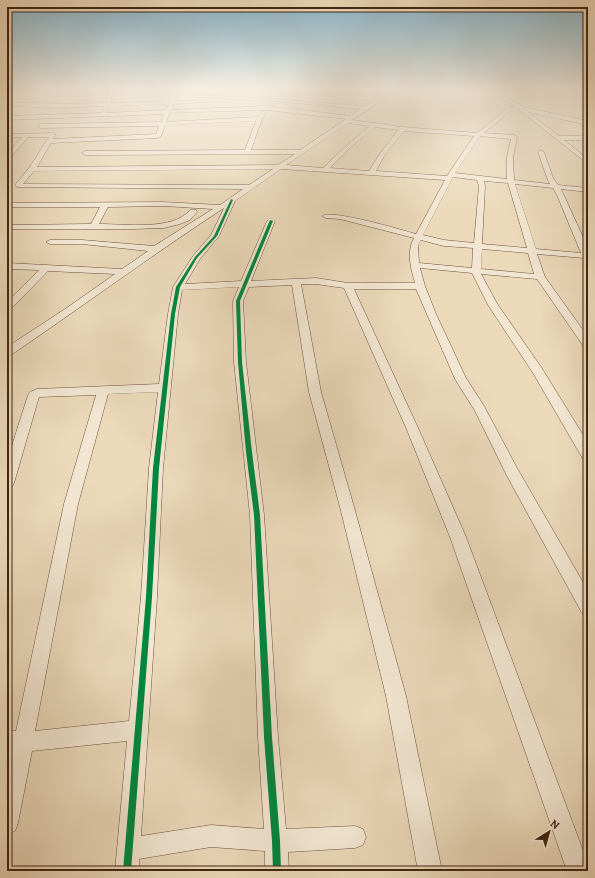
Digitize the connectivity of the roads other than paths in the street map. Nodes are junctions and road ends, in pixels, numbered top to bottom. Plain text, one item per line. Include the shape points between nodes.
1 (96, 130) edge
2 (160, 130) edge
3 (255, 130) edge
4 (334, 130) edge
5 (368, 130) edge
6 (401, 130) edge
7 (414, 130) edge
8 (484, 130) edge
9 (547, 130) edge
10 (27, 135) junction
11 (478, 135) junction
12 (7, 136) edge
13 (557, 138) junction
14 (588, 138) edge
15 (51, 140) junction
16 (90, 140) junction
17 (247, 152) junction
18 (301, 152) junction
19 (542, 152) dead end
20 (7, 158) edge
21 (82, 161) junction
22 (588, 162) edge
23 (280, 167) junction
24 (32, 169) junction
25 (324, 171) junction
26 (371, 174) junction
27 (450, 176) junction
28 (480, 179) junction
29 (511, 182) junction
30 (251, 187) junction
31 (556, 187) junction
32 (588, 190) edge
33 (226, 204) junction
34 (7, 205) edge
35 (105, 205) junction
36 (192, 205) junction
37 (326, 216) dead end
38 (271, 220) dead end
39 (94, 226) junction
40 (7, 227) edge
41 (418, 237) junction
42 (50, 242) dead end
43 (477, 247) junction
44 (156, 249) junction
45 (531, 252) junction
46 (588, 257) edge
47 (415, 265) junction
48 (7, 266) edge
49 (46, 268) junction
50 (123, 272) junction
51 (476, 272) junction
52 (540, 277) junction
53 (296, 281) junction
54 (244, 283) junction
55 (348, 286) junction
56 (420, 286) junction
57 (178, 287) junction
58 (7, 308) edge
59 (577, 330) junction
60 (588, 332) edge
61 (588, 345) edge
62 (7, 352) edge
63 (164, 388) junction
64 (102, 390) junction
65 (588, 455) edge
66 (7, 483) edge
67 (588, 607) edge
68 (138, 730) junction
69 (15, 741) edge
70 (7, 823) edge
71 (355, 838) dead end
72 (276, 841) junction
73 (128, 849) junction
74 (127, 871) edge
75 (277, 871) edge
76 (430, 871) edge
77 (579, 871) edge

1 - 16 street
2 - 16 street via 156,137
3 - 17 street
4 - 18 street
5 - 25 street
6 - 26 street
7 - 11 street
8 - 11 street
9 - 13 street
10 - 12 street
10 - 15 street via 53,134
10 - 20 street
11 - 27 street
11 - 29 street via 514,137 510,157
13 - 14 street
13 - 22 street
15 - 16 street
15 - 24 street
16 - 21 street
17 - 18 street
17 - 21 street
18 - 23 street
19 - 31 street via 550,178
21 - 23 street
21 - 24 street
23 - 25 street
23 - 30 street
24 - 30 street via 19,186
25 - 26 street
26 - 27 street
27 - 28 street
27 - 41 street
28 - 29 street
28 - 43 street via 482,186
29 - 31 street
29 - 45 street
30 - 33 street
31 - 32 street
31 - 46 street
33 - 36 street
33 - 44 street
33 - 57 street via 215,236 196,258
34 - 35 street
35 - 36 street
35 - 39 street
36 - 39 street via 193,214 189,218 172,225
37 - 41 street via 340,217
38 - 54 street
39 - 40 street
41 - 43 street
41 - 47 street via 414,245
42 - 44 street via 82,242
43 - 45 street
43 - 51 street
44 - 50 street
45 - 46 street
45 - 52 street
47 - 51 street
47 - 56 street
48 - 49 street
49 - 50 street
49 - 58 street
50 - 62 street
51 - 52 street
51 - 65 street
52 - 59 street
53 - 54 street
53 - 55 street
53 - 76 street via 315,392 396,696
54 - 57 street
54 - 72 street via 238,301 240,362 257,515
55 - 56 street
55 - 77 street via 458,537
56 - 67 street via 461,379 480,409 512,472
57 - 63 street
59 - 60 street
59 - 61 street
63 - 64 street
63 - 68 street
64 - 66 street via 41,391 34,395
64 - 69 street via 71,504
68 - 69 street
68 - 73 street
69 - 70 street
71 - 72 street
72 - 73 street via 211,836
72 - 75 street
73 - 74 street

